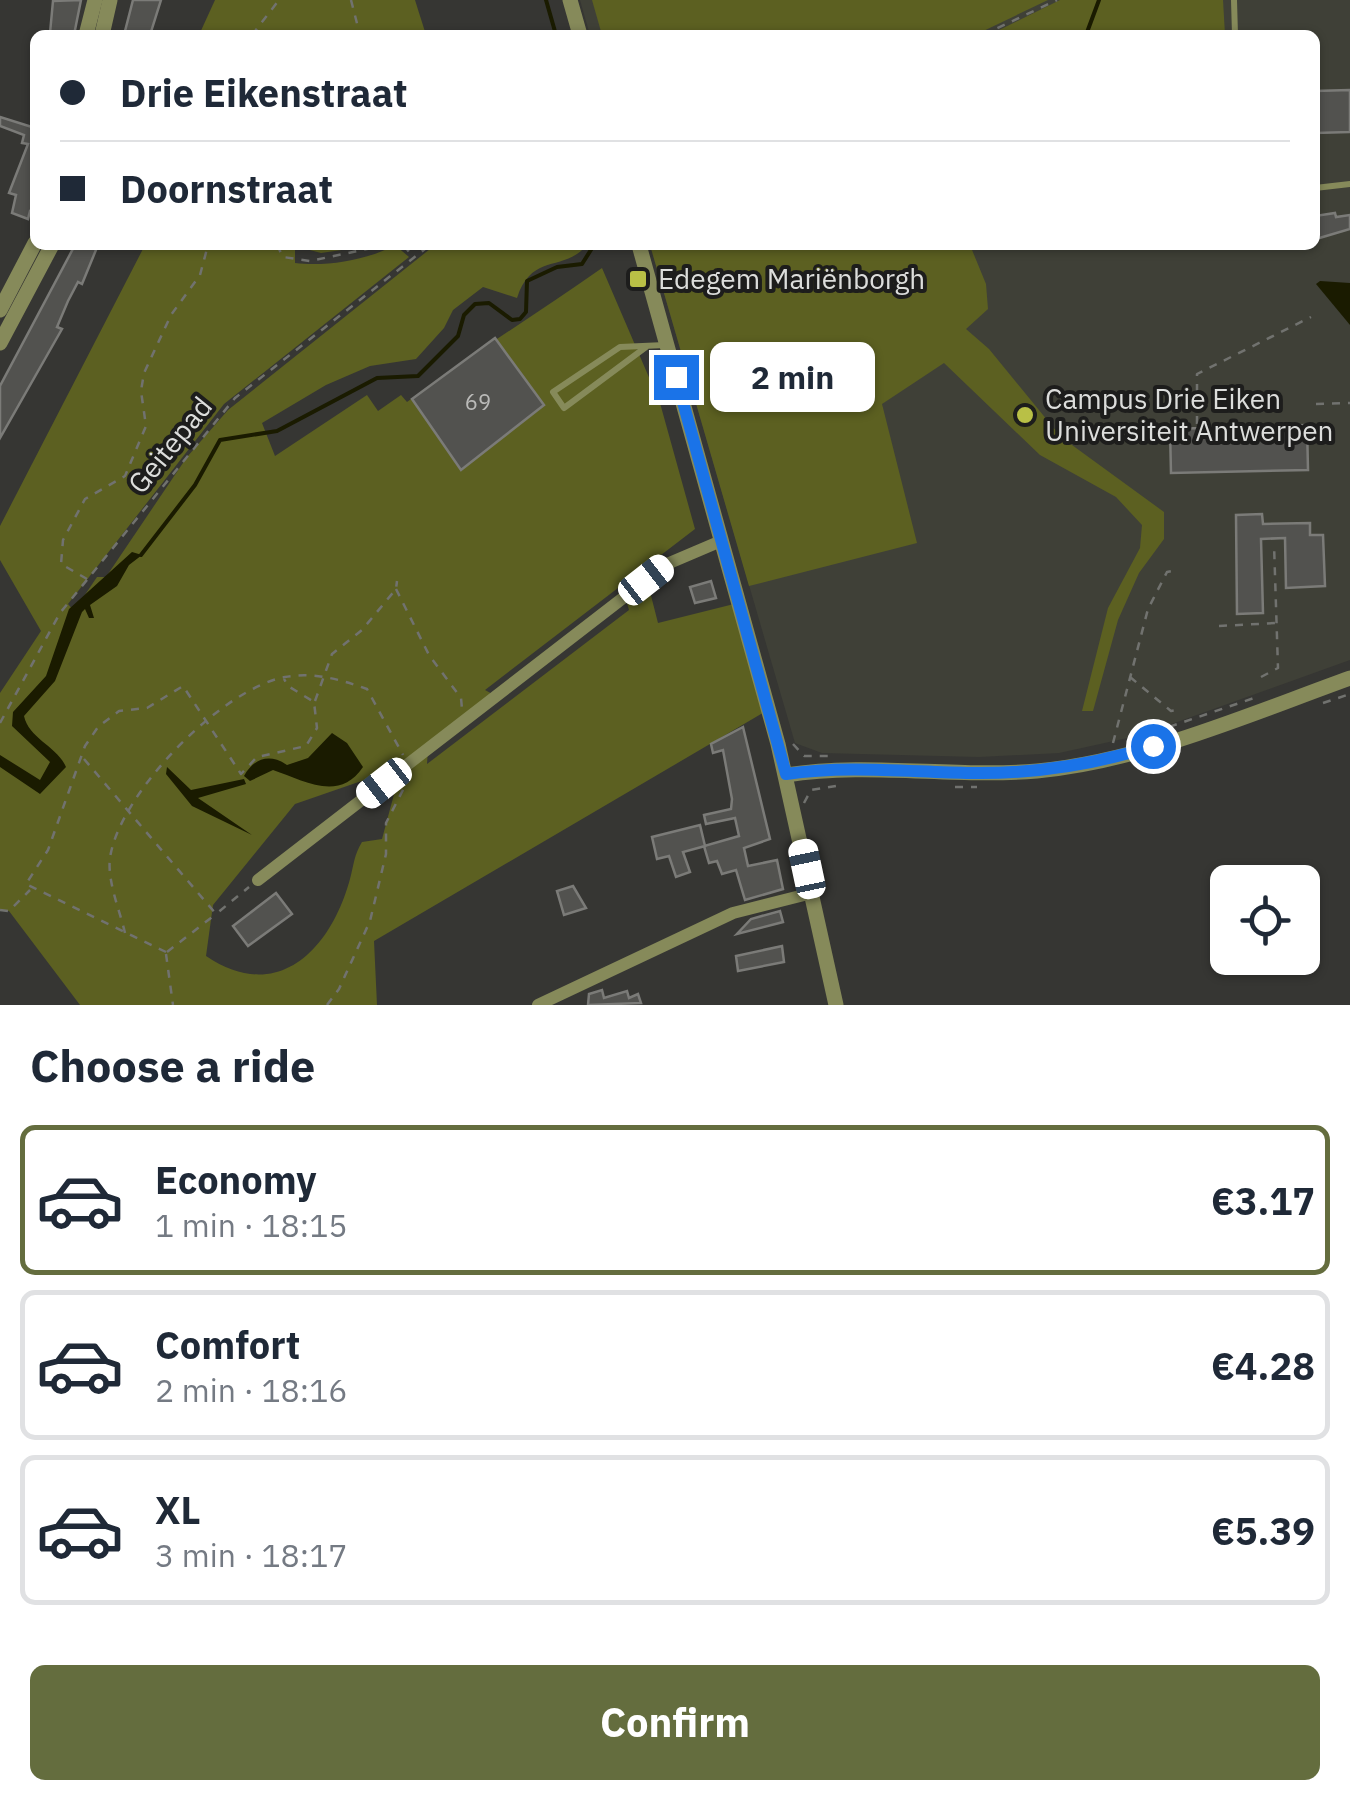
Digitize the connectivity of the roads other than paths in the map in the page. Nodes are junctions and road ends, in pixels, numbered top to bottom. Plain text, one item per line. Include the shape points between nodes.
1 (95, 0) edge
2 (110, 0) edge
3 (570, 0) edge
4 (1234, 0) edge
5 (87, 30) edge
6 (103, 30) edge
7 (579, 30) edge
8 (1235, 30) edge
9 (1350, 184) edge
10 (1320, 187) edge
11 (31, 250) edge
12 (49, 250) edge
13 (640, 250) edge
14 (0, 310) edge
15 (0, 342) edge
16 (666, 345) junction
17 (646, 347) junction
18 (721, 541) junction
19 (1350, 678) edge
20 (786, 774) junction
21 (258, 880) road end
22 (812, 893) junction
23 (538, 1005) edge
24 (836, 1005) edge

1 - 5 street
2 - 6 street
3 - 7 street
4 - 8 lane
9 - 10 lane
11 - 14 street
12 - 15 street
13 - 16 street
16 - 17 lane
16 - 18 street
17 - 17 lane via 620,347 553,392 564,408
18 - 20 street
18 - 21 street via 667,564
19 - 20 street via 1153,746 1076,760 1005,772 850,768
20 - 22 street
22 - 23 street via 733,913
22 - 24 street

